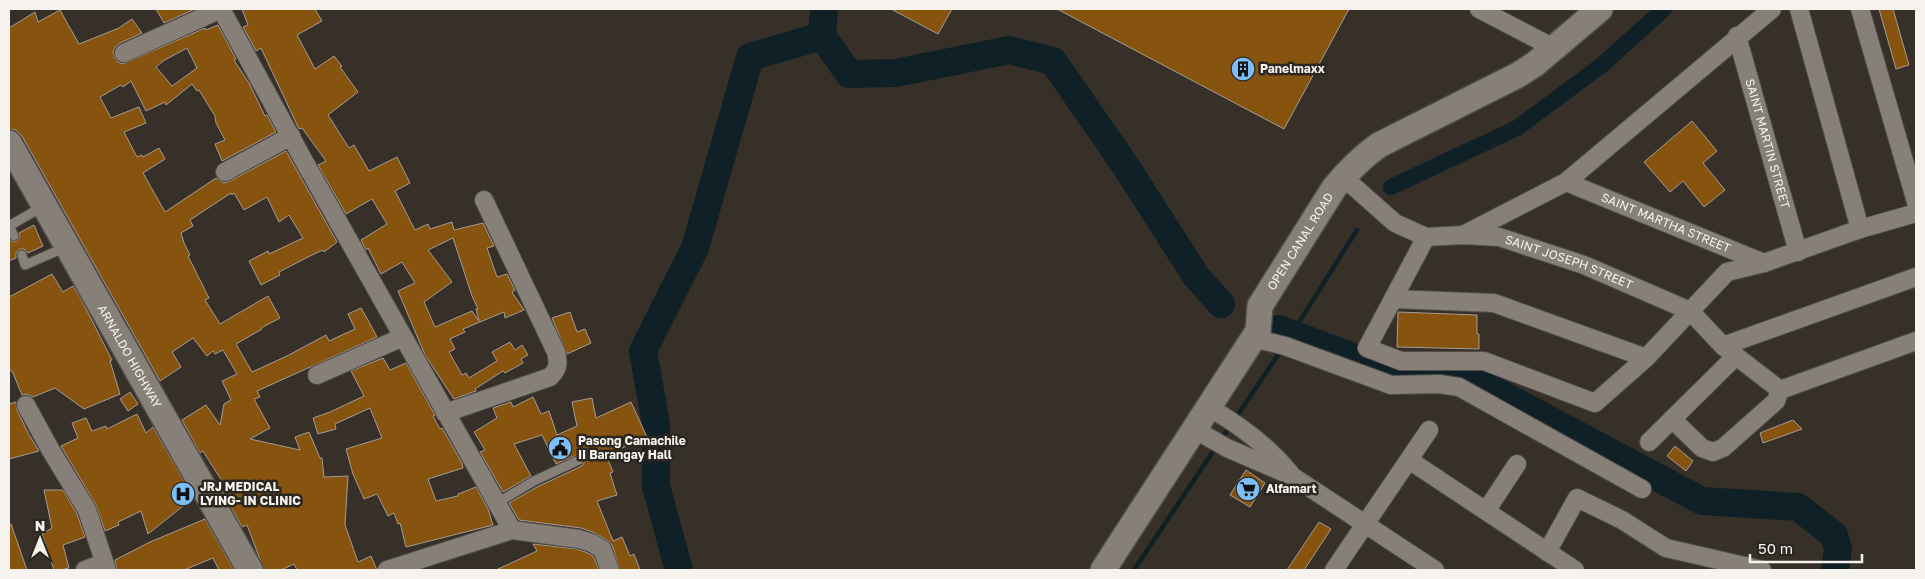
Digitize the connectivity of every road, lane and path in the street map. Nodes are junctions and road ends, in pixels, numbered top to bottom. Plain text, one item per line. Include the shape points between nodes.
1 (221, 9) edge
2 (1479, 9) edge
3 (1600, 9) edge
4 (1772, 9) edge
5 (1799, 9) edge
6 (1860, 9) edge
7 (1737, 36) junction
8 (1554, 48) junction
9 (124, 53) dead end
10 (291, 136) junction
11 (9, 143) edge
12 (225, 172) dead end
13 (1343, 176) junction
14 (1566, 182) junction
15 (484, 200) dead end
16 (1916, 202) edge
17 (44, 206) junction
18 (1916, 213) edge
19 (1860, 229) junction
20 (1464, 235) junction
21 (14, 236) dead end
22 (1426, 237) junction
23 (66, 247) junction
24 (1798, 252) junction
25 (22, 255) dead end
26 (1764, 263) junction
27 (1916, 277) edge
28 (1393, 299) junction
29 (1690, 311) junction
30 (403, 337) junction
31 (1916, 341) edge
32 (1272, 343) junction
33 (1730, 351) junction
34 (1646, 358) junction
35 (317, 375) dead end
36 (1780, 390) junction
37 (26, 405) dead end
38 (446, 413) junction
39 (1225, 417) junction
40 (1672, 420) junction
41 (1429, 430) dead end
42 (1211, 439) junction
43 (1260, 442) junction
44 (1650, 442) dead end
45 (1250, 458) junction
46 (578, 460) dead end
47 (1409, 460) junction
48 (1517, 464) dead end
49 (1292, 476) junction
50 (1642, 490) dead end
51 (497, 503) junction
52 (1486, 511) junction
53 (1364, 524) junction
54 (512, 530) junction
55 (1547, 552) junction
56 (106, 566) edge
57 (1722, 566) edge
58 (85, 570) edge
59 (250, 570) edge
60 (387, 570) edge
61 (610, 570) edge
62 (1103, 570) edge
63 (1334, 570) edge
64 (1435, 570) edge
65 (1575, 570) edge
66 (1762, 570) edge

1 - 9 street
1 - 10 street
2 - 8 street
3 - 8 main road, OPEN CANAL ROAD
4 - 7 street
5 - 19 street
6 - 16 street
7 - 14 street
7 - 24 street, SAINT MARTIN STREET
8 - 13 main road, OPEN CANAL ROAD via 1518,75 1379,145
10 - 12 street
10 - 30 street
11 - 17 main road, ARNALDO HIGHWAY
13 - 22 street, SAINT JOSEPH STREET via 1395,223
13 - 32 main road, OPEN CANAL ROAD via 1260,306 1258,331
14 - 20 street
14 - 26 street, SAINT MARTHA STREET
15 - 38 street via 559,362 550,377
17 - 21 lane via 9,226
17 - 23 main road, ARNALDO HIGHWAY
18 - 19 street
19 - 24 street
20 - 22 street, SAINT JOSEPH STREET
20 - 29 street, SAINT JOSEPH STREET via 1499,237 1584,265
22 - 28 street
23 - 25 lane via 26,265
23 - 59 main road, ARNALDO HIGHWAY
24 - 26 street
26 - 29 street via 1727,272
27 - 33 street
28 - 34 street via 1494,303
28 - 34 street via 1367,348 1401,361 1484,361 1595,404
29 - 33 street, SAINT JOSEPH STREET
29 - 34 street
30 - 35 street
30 - 38 street
31 - 36 street
32 - 39 main road, OPEN CANAL ROAD
32 - 50 street via 1390,384 1459,387
33 - 36 street, SAINT JOSEPH STREET
33 - 40 street
36 - 40 street via 1776,401 1723,448 1713,452 1702,448
37 - 56 street via 87,510
38 - 51 street
39 - 42 main road, OPEN CANAL ROAD
39 - 43 street
40 - 44 street
41 - 47 street
42 - 45 street
42 - 62 main road, OPEN CANAL ROAD
43 - 45 lane
43 - 49 street
45 - 49 street
46 - 51 lane
47 - 52 street
47 - 53 street
48 - 52 street
49 - 53 street
51 - 54 street
52 - 55 street
53 - 63 street
53 - 64 street
54 - 60 street
54 - 61 street via 592,543 602,549
55 - 57 street via 1577,498 1622,520 1666,548
55 - 65 street
56 - 58 street
57 - 66 street

